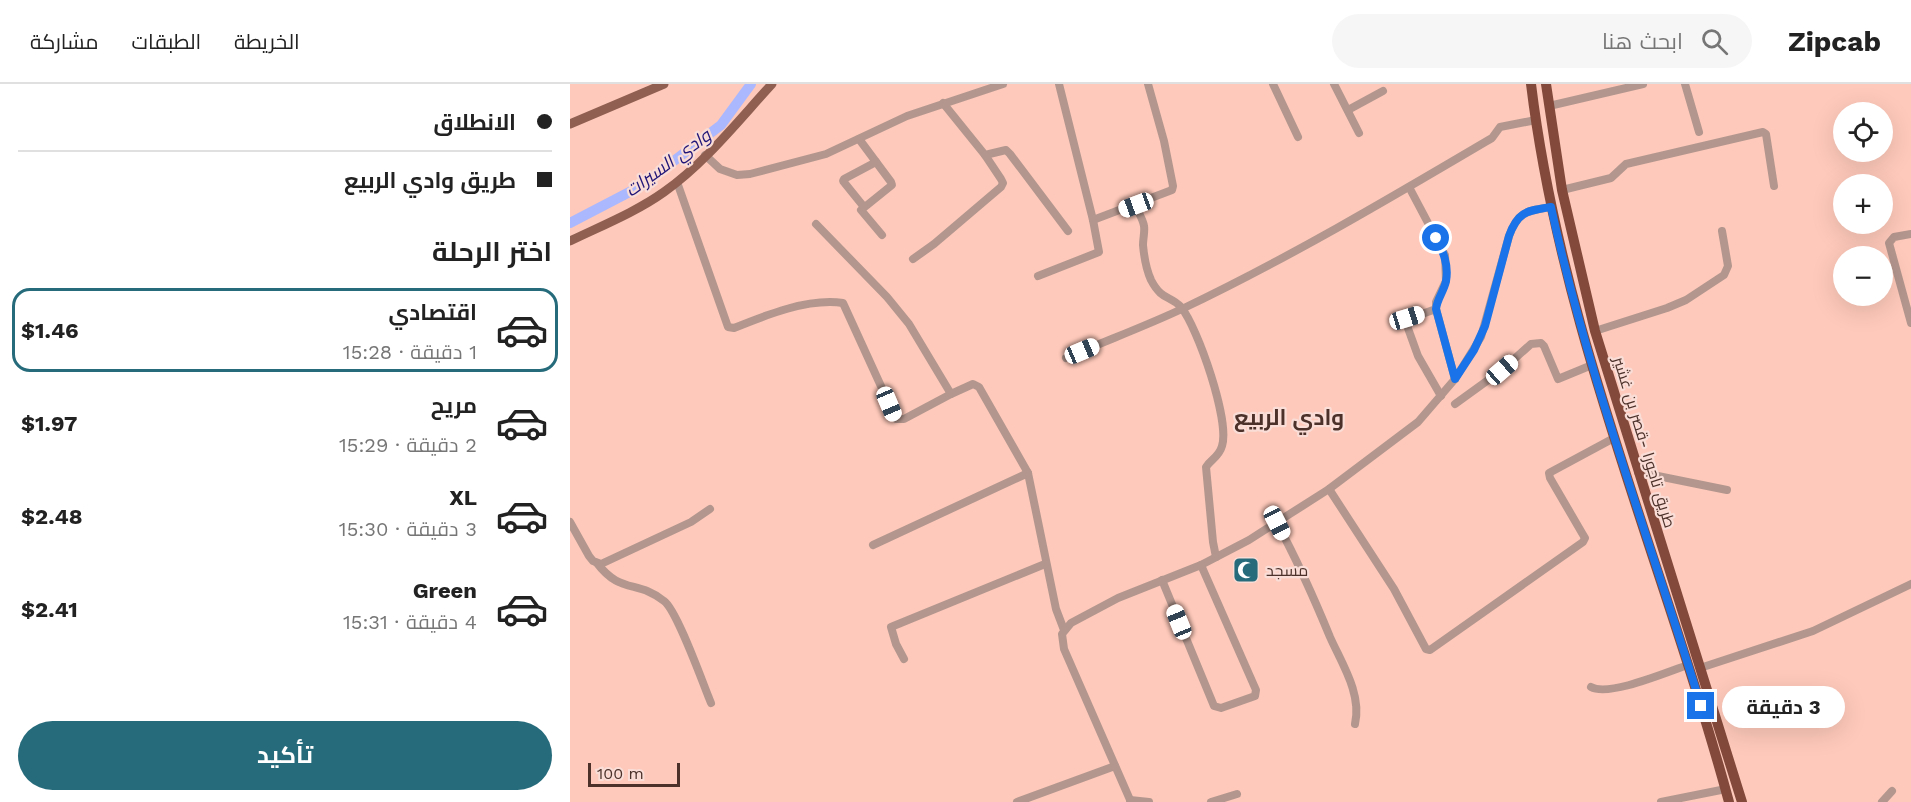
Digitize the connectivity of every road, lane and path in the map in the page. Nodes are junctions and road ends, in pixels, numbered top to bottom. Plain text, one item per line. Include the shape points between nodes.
1 (661, 84) edge
2 (772, 84) edge
3 (1003, 84) edge
4 (1059, 84) edge
5 (1148, 84) edge
6 (1273, 84) edge
7 (1334, 84) edge
8 (1531, 84) edge
9 (1546, 84) edge
10 (1640, 84) edge
11 (1685, 84) edge
12 (1383, 91) dead end
13 (943, 103) junction
14 (1549, 106) junction
15 (1348, 110) junction
16 (1536, 120) junction
17 (570, 124) edge
18 (1359, 132) dead end
19 (1699, 132) dead end
20 (1298, 137) dead end
21 (859, 139) junction
22 (705, 155) junction
23 (984, 155) junction
24 (876, 162) junction
25 (677, 182) junction
26 (1774, 186) dead end
27 (1409, 187) junction
28 (1562, 190) junction
29 (1136, 205) junction
30 (864, 207) junction
31 (1551, 207) junction
32 (1093, 220) junction
33 (816, 224) dead end
34 (1068, 231) dead end
35 (1722, 231) dead end
36 (1911, 234) edge
37 (882, 235) dead end
38 (570, 241) edge
39 (913, 259) dead end
40 (1038, 276) dead end
41 (1182, 309) junction
42 (1436, 309) junction
43 (1911, 323) edge
44 (1595, 331) junction
45 (1066, 358) dead end
46 (1593, 365) junction
47 (1455, 379) junction
48 (951, 394) junction
49 (1441, 396) junction
50 (1455, 404) dead end
51 (1614, 438) junction
52 (1638, 472) junction
53 (1028, 473) junction
54 (1329, 489) junction
55 (1727, 490) dead end
56 (711, 509) dead end
57 (570, 522) edge
58 (1277, 523) junction
59 (873, 545) dead end
60 (1216, 558) junction
61 (597, 563) junction
62 (1045, 564) junction
63 (1201, 565) junction
64 (1162, 580) junction
65 (1911, 584) edge
66 (1064, 630) junction
67 (904, 659) dead end
68 (1694, 666) junction
69 (1591, 687) dead end
70 (711, 703) dead end
71 (1355, 724) dead end
72 (1115, 766) junction
73 (1726, 789) junction
74 (1892, 791) dead end
75 (1238, 794) dead end
76 (1131, 801) edge
77 (1017, 802) edge
78 (1149, 802) edge
79 (1211, 802) edge
80 (1660, 802) edge
81 (1729, 802) edge
82 (1742, 802) edge
83 (1882, 802) edge

1 - 17 main road
2 - 22 main road
3 - 13 street
4 - 32 street
5 - 29 street via 1173,186 1169,192
6 - 20 street
7 - 15 street
8 - 16 highway
9 - 14 highway, طريق تاجورا -قصر بن غشير
10 - 14 street
11 - 19 street
12 - 15 street
13 - 21 street
13 - 23 street
14 - 28 highway, طريق تاجورا -قصر بن غشير
15 - 18 street
16 - 27 street via 1500,127 1492,138
16 - 31 highway
21 - 22 street via 826,154 750,174 737,175 720,169
21 - 24 street
22 - 25 main road
23 - 34 street via 1006,150
23 - 39 street via 1001,179 1001,187
24 - 30 street via 892,185
24 - 30 street via 843,181
25 - 38 main road via 652,200
25 - 48 street via 728,327 815,303 843,303 896,419 904,419
26 - 28 street via 1763,132 1626,164 1611,178
27 - 41 street
27 - 42 street via 1445,255 1446,281
28 - 44 highway, طريق تاجورا -قصر بن غشير
29 - 32 street
29 - 41 street via 1144,227 1147,270 1160,295
30 - 37 street via 863,214
31 - 46 highway
31 - 47 street via 1528,211 1516,220 1481,337
32 - 40 street via 1099,252
33 - 48 street via 909,324
35 - 44 street via 1728,266 1724,274 1686,300
36 - 43 street via 1894,237 1889,243
41 - 45 street
41 - 60 street via 1203,351 1223,419 1222,447 1206,467
42 - 47 street
42 - 49 street via 1405,320 1418,356
44 - 52 highway, طريق تاجورا -قصر بن غشير
46 - 50 street via 1558,379 1544,345 1531,344
46 - 51 highway
47 - 49 street
48 - 53 street via 976,384
49 - 54 street via 1402,436
51 - 54 street via 1549,473 1585,538 1583,542 1430,650
51 - 68 highway
52 - 55 street
52 - 68 highway, طريق تاجورا -قصر بن غشير
53 - 59 street
53 - 62 street
54 - 58 street
56 - 61 street via 691,522
57 - 61 street
58 - 60 street
58 - 71 street via 1348,674 1356,705
60 - 63 street
61 - 70 street via 619,584 644,589 669,605
62 - 66 street
62 - 67 street via 891,627
63 - 64 street
63 - 64 street via 1256,690 1255,696 1221,708 1214,706
64 - 66 street via 1112,601
65 - 68 street via 1813,631
66 - 72 street via 1064,649
68 - 69 street via 1611,690
68 - 73 highway
68 - 82 highway, طريق تاجورا -قصر بن غشير
72 - 76 street
72 - 77 street
73 - 80 street
73 - 81 highway
74 - 83 street
75 - 79 street
76 - 78 street

